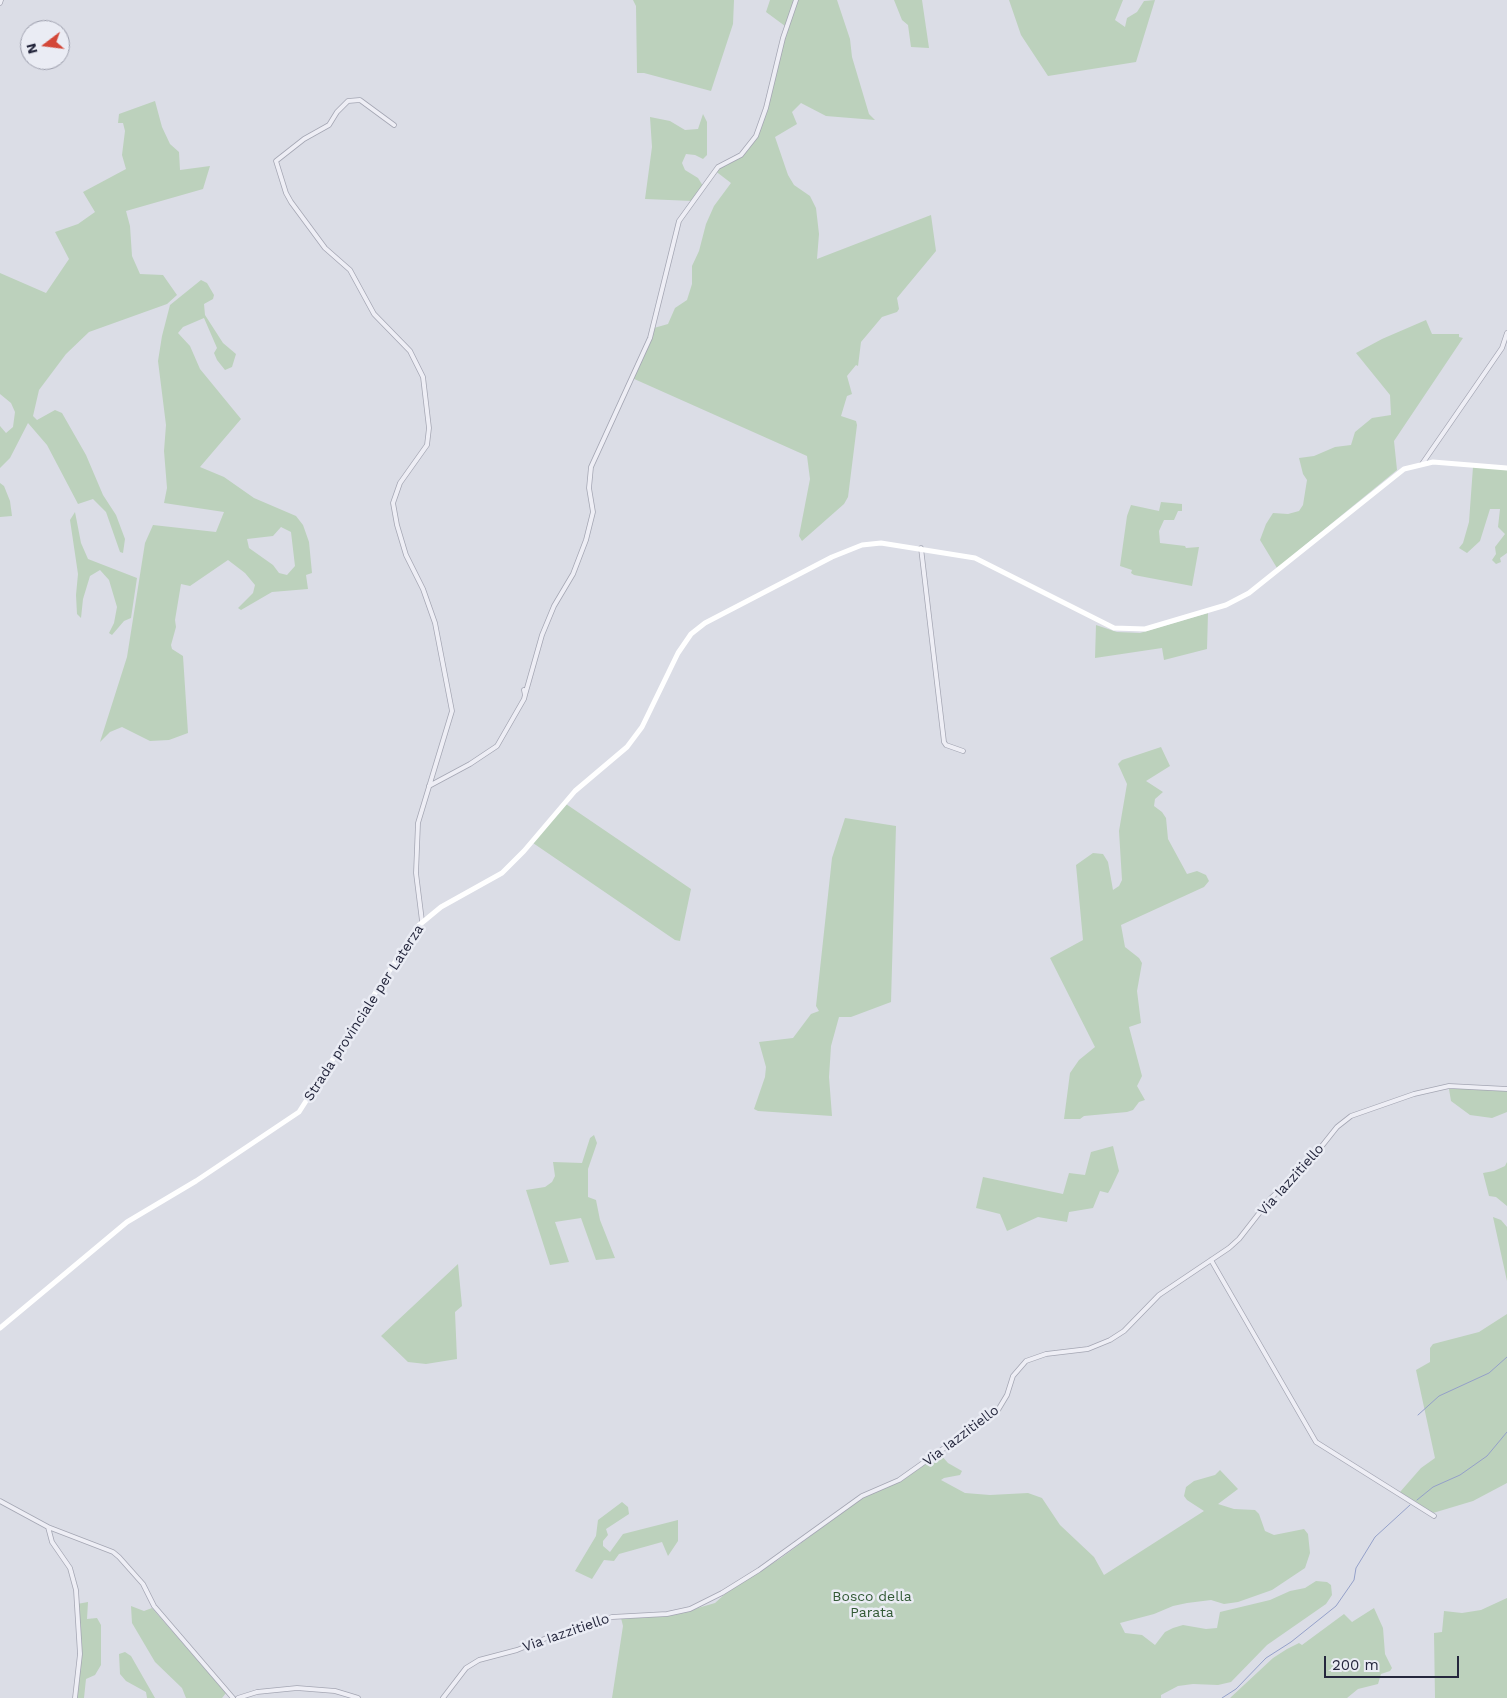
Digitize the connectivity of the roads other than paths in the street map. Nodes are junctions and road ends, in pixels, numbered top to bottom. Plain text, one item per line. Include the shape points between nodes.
1 (796, 0) edge
2 (394, 125) dead end
3 (1507, 333) edge
4 (1422, 464) junction
5 (1507, 468) edge
6 (921, 548) junction
7 (524, 690) dead end
8 (525, 695) junction
9 (963, 751) dead end
10 (428, 786) junction
11 (422, 921) junction
12 (1507, 1089) edge
13 (1211, 1260) junction
14 (0, 1328) edge
15 (0, 1500) edge
16 (1434, 1516) dead end
17 (48, 1526) junction
18 (74, 1698) edge
19 (233, 1698) edge
20 (238, 1698) edge
21 (358, 1698) edge
22 (443, 1698) edge

1 - 8 street via 756,136 741,155 718,167 679,221 650,338 590,467 588,488 594,512 586,540 542,635
2 - 10 street via 360,100 348,102 329,126 304,139 276,161 291,202 325,248 350,270 371,310 410,351 422,377 429,428 427,445 400,483 393,503 406,555 435,623 451,700 451,717
3 - 4 street via 1502,348
4 - 5 main road, Strada provinciale per Laterza via 1434,462
4 - 6 main road, Strada provinciale per Laterza via 1394,475 1249,593 1226,605 1145,629 1114,628 981,560
6 - 9 street via 944,742
6 - 11 main road, Strada provinciale per Laterza via 880,543 849,550 695,630 678,654 642,727 628,747 571,794 502,873
7 - 8 street
8 - 10 street via 497,746 477,761
10 - 11 street via 416,836 417,891
11 - 14 main road, Strada provinciale per Laterza via 299,1112 196,1181 127,1222
12 - 13 street, Via Iazzitiello via 1449,1086 1350,1116 1306,1166 1271,1198 1239,1239
13 - 16 street via 1316,1442
13 - 22 street, Via Iazzitiello via 1159,1295 1124,1331 1110,1340 1088,1349 1046,1354 1026,1361 1013,1376 998,1410 899,1480 862,1496 783,1554 722,1593 690,1609 667,1614 612,1617 479,1660 466,1668
15 - 17 street
17 - 18 street via 52,1542 70,1568 74,1580 80,1654
17 - 19 street via 119,1557 143,1584 154,1606
20 - 21 street via 257,1692 297,1688 335,1691

